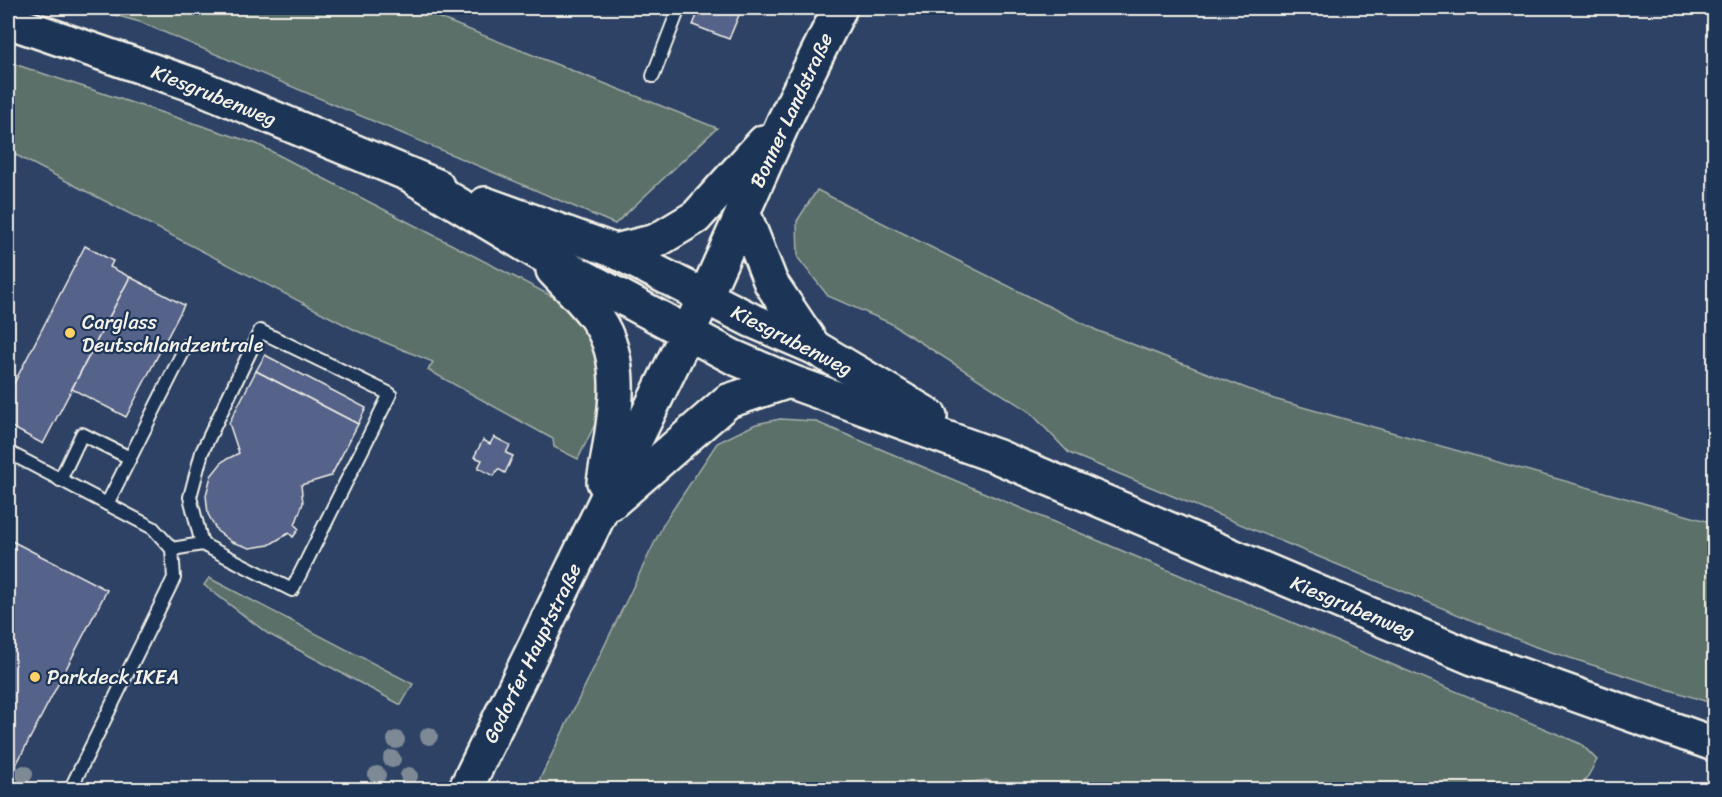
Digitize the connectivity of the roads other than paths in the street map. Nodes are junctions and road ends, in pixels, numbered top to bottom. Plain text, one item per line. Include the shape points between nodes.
1 (679, 8) edge
2 (840, 8) edge
3 (8, 21) edge
4 (652, 76) dead end
5 (784, 121) junction
6 (416, 179) junction
7 (743, 212) junction
8 (615, 251) junction
9 (539, 253) junction
10 (705, 297) junction
11 (687, 333) junction
12 (186, 346) dead end
13 (814, 347) junction
14 (789, 381) junction
15 (8, 452) edge
16 (996, 456) junction
17 (130, 458) junction
18 (60, 480) junction
19 (107, 504) junction
20 (599, 514) junction
21 (202, 544) junction
22 (172, 549) junction
23 (1714, 744) edge
24 (70, 789) edge
25 (465, 789) edge

1 - 4 lane
2 - 5 main road, Bonner Landstraße
3 - 6 main road, Kiesgrubenweg via 197,86
5 - 7 main road, Bonner Landstraße
5 - 8 main road via 696,217 656,241
6 - 8 main road, Kiesgrubenweg
6 - 9 main road, Kiesgrubenweg
7 - 10 main road, Bonner Landstraße
7 - 13 main road via 771,283
8 - 10 main road, Kiesgrubenweg
9 - 11 main road, Kiesgrubenweg
9 - 20 main road, Godorfer Hauptstraße via 598,320 616,361 615,407
10 - 11 main road, Godorfer Hauptstraße
10 - 13 main road, Kiesgrubenweg
11 - 14 main road, Kiesgrubenweg
11 - 20 main road, Godorfer Hauptstraße
12 - 17 lane
13 - 16 main road, Kiesgrubenweg
14 - 16 main road, Kiesgrubenweg
14 - 20 main road, Kiesgrubenweg via 728,401
15 - 18 lane
16 - 23 main road, Kiesgrubenweg via 1473,658
17 - 18 lane via 82,434
17 - 19 lane
18 - 19 lane
19 - 22 lane via 153,528
20 - 25 main road, Godorfer Hauptstraße
21 - 21 lane via 292,590 390,394 260,331 202,452 190,497
21 - 22 lane
22 - 24 lane via 174,578

